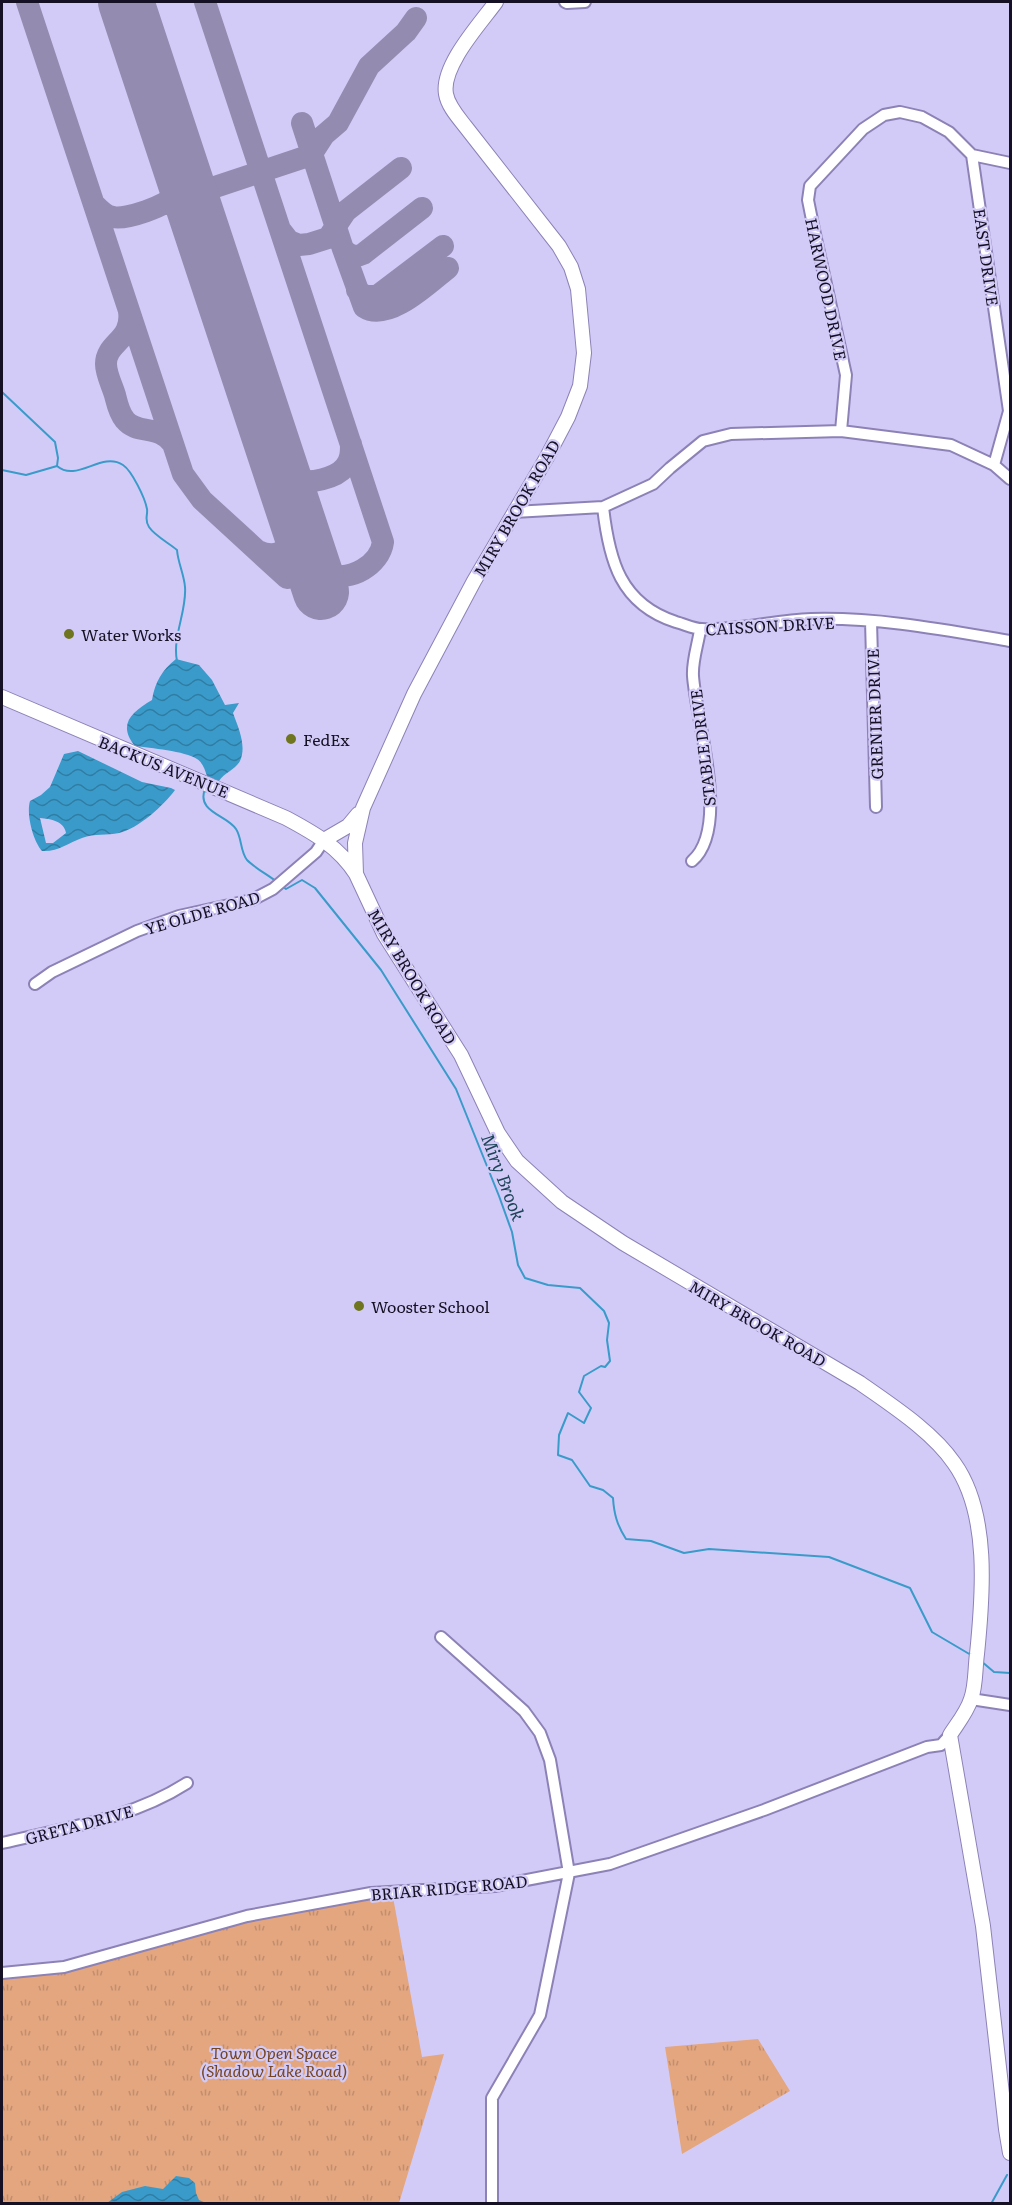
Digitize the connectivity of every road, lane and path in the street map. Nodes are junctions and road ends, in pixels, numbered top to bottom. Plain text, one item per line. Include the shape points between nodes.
1 (496, 2) edge
2 (565, 2) edge
3 (585, 2) edge
4 (972, 155) junction
5 (1011, 163) edge
6 (841, 430) junction
7 (994, 465) junction
8 (1011, 478) edge
9 (603, 507) junction
10 (514, 512) junction
11 (871, 621) junction
12 (700, 630) junction
13 (1011, 640) edge
14 (2, 697) edge
15 (876, 807) dead end
16 (363, 808) junction
17 (324, 840) junction
18 (692, 861) dead end
19 (356, 874) junction
20 (35, 984) dead end
21 (441, 1637) dead end
22 (971, 1699) junction
23 (1011, 1705) edge
24 (950, 1735) junction
25 (187, 1783) dead end
26 (2, 1844) edge
27 (569, 1873) junction
28 (2, 1973) edge
29 (1011, 2153) edge
30 (492, 2204) edge

1 - 10 main road, MIRY BROOK ROAD via 453,62 446,94 465,126 559,246 571,267 578,289 584,353 580,386 568,417
2 - 3 street
4 - 5 street
4 - 6 street, HARWOOD DRIVE via 949,132 922,117 900,112 884,115 863,129 810,186 808,200 846,375
4 - 7 street, EAST DRIVE via 1009,411
6 - 7 street via 951,445
6 - 9 street via 731,434 703,441 653,484
7 - 8 street
9 - 10 street
9 - 12 street, CAISSON DRIVE via 608,545 632,596 669,620
10 - 16 main road, MIRY BROOK ROAD via 414,694
11 - 12 street, CAISSON DRIVE via 810,619
11 - 13 street, CAISSON DRIVE
11 - 15 street, GRENIER DRIVE
12 - 18 street, STABLE DRIVE via 693,674 709,782 710,816 707,839
14 - 17 main road, BACKUS AVENUE via 286,818
16 - 17 main road via 348,826
16 - 19 main road, MIRY BROOK ROAD via 355,843
17 - 19 main road, BACKUS AVENUE via 348,861
17 - 20 street, YE OLDE ROAD via 280,884 252,900 179,916 137,931
19 - 22 main road, MIRY BROOK ROAD via 384,934 461,1055 498,1133 517,1161 540,1184 623,1243 860,1383 903,1414 953,1462 970,1490 978,1524 982,1602
21 - 27 street via 524,1711 540,1733 550,1760
22 - 23 street
22 - 24 main road, MIRY BROOK ROAD
24 - 27 street, BRIAR RIDGE ROAD via 941,1745 764,1810 610,1864
24 - 29 main road via 983,1926
25 - 26 street, GRETA DRIVE via 125,1814
27 - 28 street, BRIAR RIDGE ROAD via 495,1886 371,1893 247,1916 64,1967
27 - 30 street via 540,2015 492,2098

